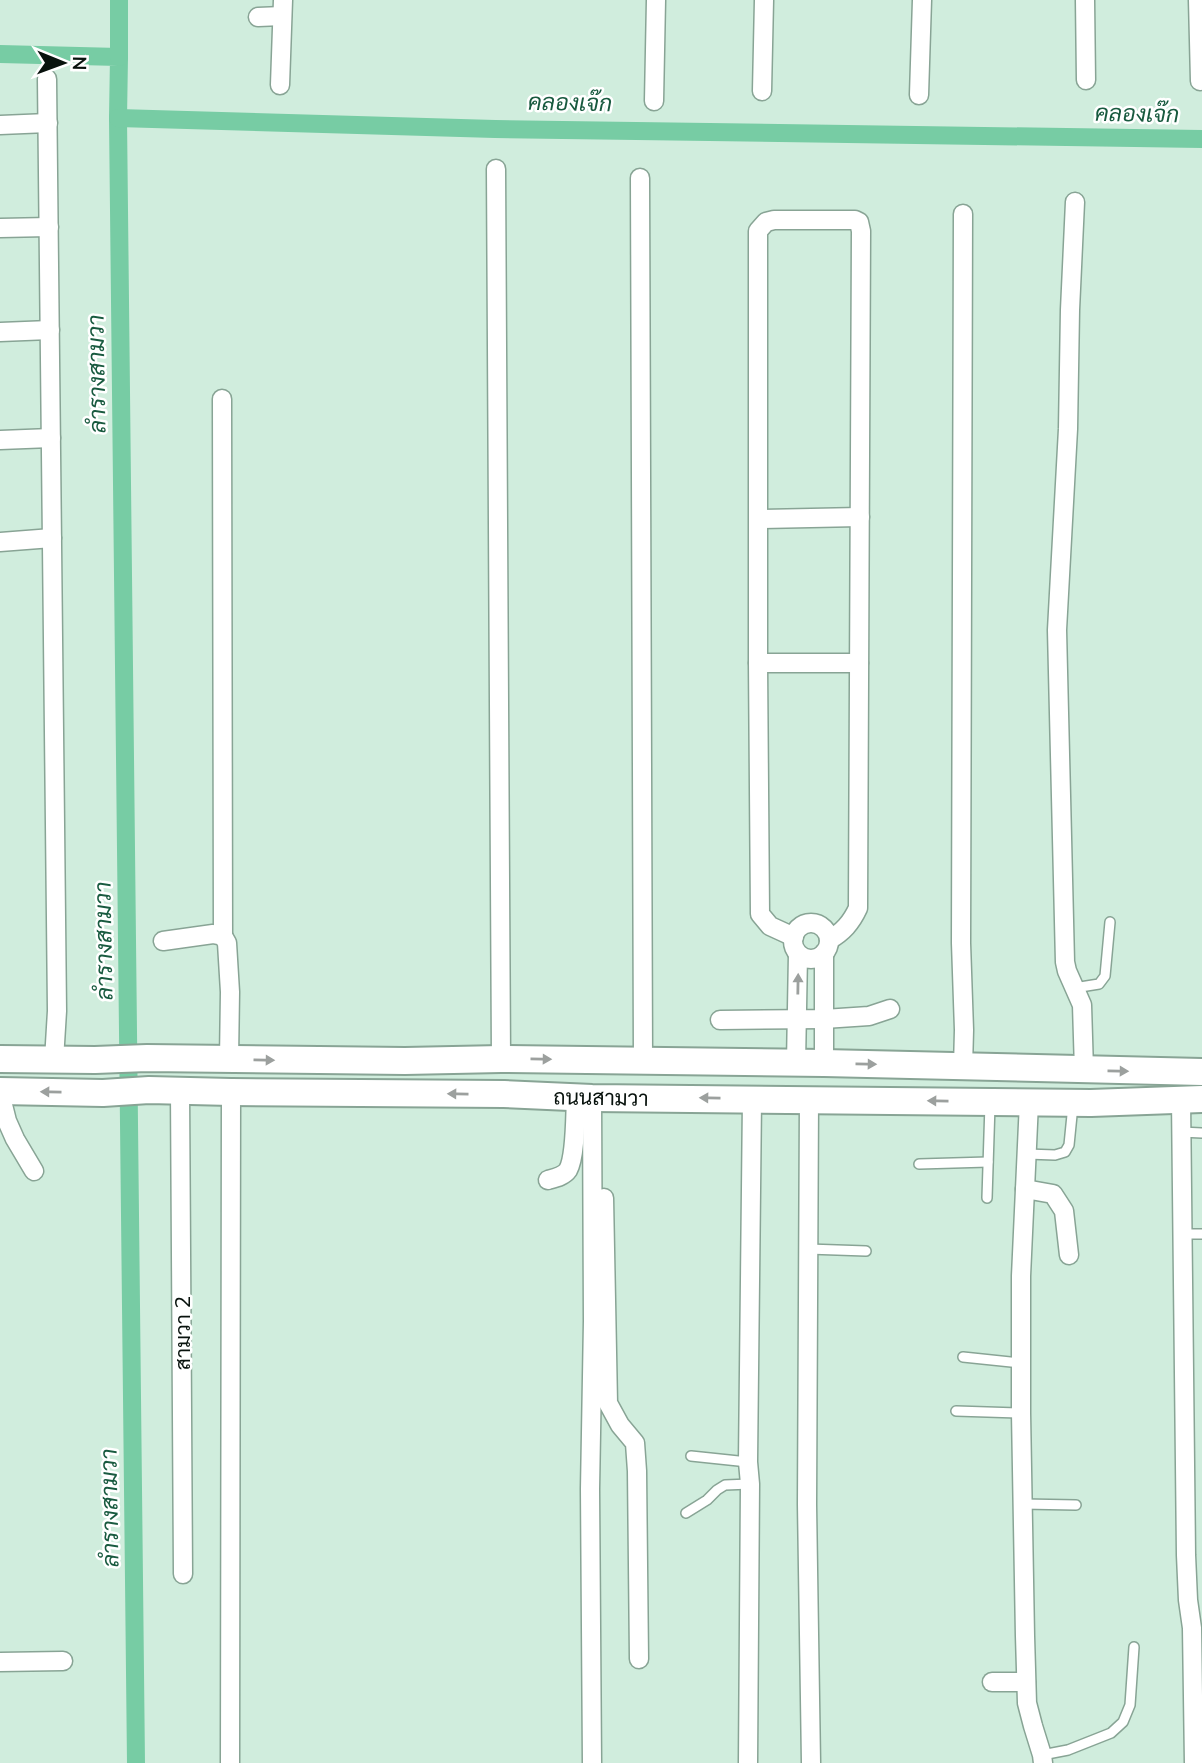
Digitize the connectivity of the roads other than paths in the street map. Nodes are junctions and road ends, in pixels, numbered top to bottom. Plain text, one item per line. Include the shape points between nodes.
1 (656, 0) edge
2 (764, 0) edge
3 (922, 0) edge
4 (1085, 0) edge
5 (1198, 0) edge
6 (282, 8) edge
7 (258, 17) dead end
8 (47, 79) dead end
9 (1086, 80) dead end
10 (1200, 81) dead end
11 (280, 85) dead end
12 (762, 91) dead end
13 (919, 95) dead end
14 (654, 101) dead end
15 (47, 123) junction
16 (0, 125) edge
17 (496, 169) dead end
18 (640, 178) dead end
19 (1075, 202) dead end
20 (963, 214) dead end
21 (49, 227) junction
22 (0, 228) edge
23 (50, 330) junction
24 (0, 332) edge
25 (222, 399) dead end
26 (51, 438) junction
27 (0, 440) edge
28 (860, 517) junction
29 (759, 519) junction
30 (52, 538) junction
31 (0, 541) edge
32 (758, 663) junction
33 (859, 663) junction
34 (1110, 922) dead end
35 (223, 936) junction
36 (163, 942) dead end
37 (796, 946) junction
38 (827, 946) junction
39 (1074, 988) junction
40 (890, 1009) dead end
41 (824, 1019) junction
42 (720, 1020) dead end
43 (797, 1020) junction
44 (0, 1059) edge
45 (229, 1059) junction
46 (501, 1059) junction
47 (54, 1060) junction
48 (643, 1060) junction
49 (405, 1062) junction
50 (796, 1063) junction
51 (824, 1063) junction
52 (957, 1067) junction
53 (1084, 1070) junction
54 (1202, 1072) edge
55 (180, 1091) junction
56 (0, 1092) edge
57 (230, 1092) junction
58 (402, 1093) junction
59 (590, 1097) junction
60 (752, 1099) junction
61 (1191, 1099) edge
62 (808, 1100) junction
63 (990, 1102) junction
64 (1029, 1102) junction
65 (1073, 1103) junction
66 (1181, 1132) junction
67 (1202, 1132) edge
68 (1026, 1154) junction
69 (988, 1162) junction
70 (919, 1164) dead end
71 (34, 1171) dead end
72 (548, 1180) dead end
73 (1025, 1189) junction
74 (987, 1198) dead end
75 (1182, 1234) junction
76 (1202, 1234) edge
77 (808, 1249) junction
78 (866, 1251) dead end
79 (1069, 1255) dead end
80 (962, 1357) dead end
81 (1021, 1363) junction
82 (957, 1411) dead end
83 (1021, 1413) junction
84 (691, 1456) dead end
85 (748, 1462) junction
86 (750, 1484) junction
87 (1023, 1504) junction
88 (1076, 1505) dead end
89 (686, 1513) dead end
90 (183, 1574) dead end
91 (1135, 1647) dead end
92 (639, 1659) dead end
93 (63, 1661) dead end
94 (0, 1662) edge
95 (992, 1682) dead end
96 (1026, 1682) junction
97 (1043, 1759) edge
98 (230, 1763) edge
99 (592, 1763) edge
100 (748, 1763) edge
101 (811, 1763) edge
102 (1194, 1763) edge

1 - 14 street
2 - 12 street
3 - 13 street
4 - 9 street
5 - 10 street
6 - 7 street
6 - 11 street
8 - 15 street
15 - 16 street
15 - 21 street
17 - 46 street
18 - 48 street
19 - 39 street via 1057,629 1065,962
20 - 52 street via 962,981 953,1030
21 - 22 street
21 - 23 street
23 - 24 street
23 - 26 street
25 - 35 street
26 - 27 street
26 - 30 street
28 - 29 street
28 - 29 street via 861,226 855,220 774,220 758,232
28 - 33 street
29 - 32 street
30 - 31 street
30 - 47 street
32 - 33 street
32 - 37 street via 760,914
33 - 38 street via 858,908 843,932
34 - 39 lane via 1105,976 1100,984
35 - 36 street
35 - 45 street via 230,992
37 - 38 street via 807,958 816,958
37 - 38 street via 797,930 812,923 826,931
43 -> 37 street
38 - 41 street
39 - 53 street via 1082,1005
40 - 41 street via 869,1016
41 - 43 street
41 - 51 street
42 - 43 street
43 - 50 street
44 - 47 street, ถนนสามวา
45 - 47 street, ถนนสามวา
45 -> 49 street, ถนนสามวา
46 -> 48 street, ถนนสามวา
46 - 49 street, ถนนสามวา
48 - 50 street, ถนนสามวา
49 - 58 street
50 - 51 street, ถนนสามวา
51 -> 52 street, ถนนสามวา
52 - 53 street, ถนนสามวา
53 -> 54 street, ถนนสามวา
55 -> 56 street, ถนนสามวา
55 - 57 street, ถนนสามวา
55 - 90 street, สามวา 2
56 - 71 street via 7,1121
57 - 58 street, ถนนสามวา
57 - 98 street
59 -> 58 street, ถนนสามวา
60 -> 59 street, ถนนสามวา
59 - 72 street via 568,1169
59 - 92 street via 608,1403 635,1443
59 - 99 street
60 - 62 street, ถนนสามวา
60 - 85 street
61 - 65 street, ถนนสามวา
61 - 66 street
63 -> 62 street, ถนนสามวา
62 - 77 street
63 - 64 street, ถนนสามวา
63 - 69 lane
64 - 65 street, ถนนสามวา
64 - 68 street
65 - 68 lane via 1065,1152
66 - 67 lane
66 - 75 street
68 - 73 street
69 - 70 lane
69 - 74 lane
73 - 79 street via 1053,1194 1064,1211
73 - 81 street
75 - 76 lane
75 - 102 street
77 - 78 lane
77 - 101 street
80 - 81 lane
81 - 83 street
82 - 83 lane
83 - 87 street
84 - 85 lane
85 - 86 street
86 - 89 lane via 725,1485
86 - 100 street
87 - 88 lane
87 - 96 street
91 - 97 lane via 1130,1705 1123,1722 1111,1733
93 - 94 street
95 - 96 street
96 - 97 street via 1027,1703

